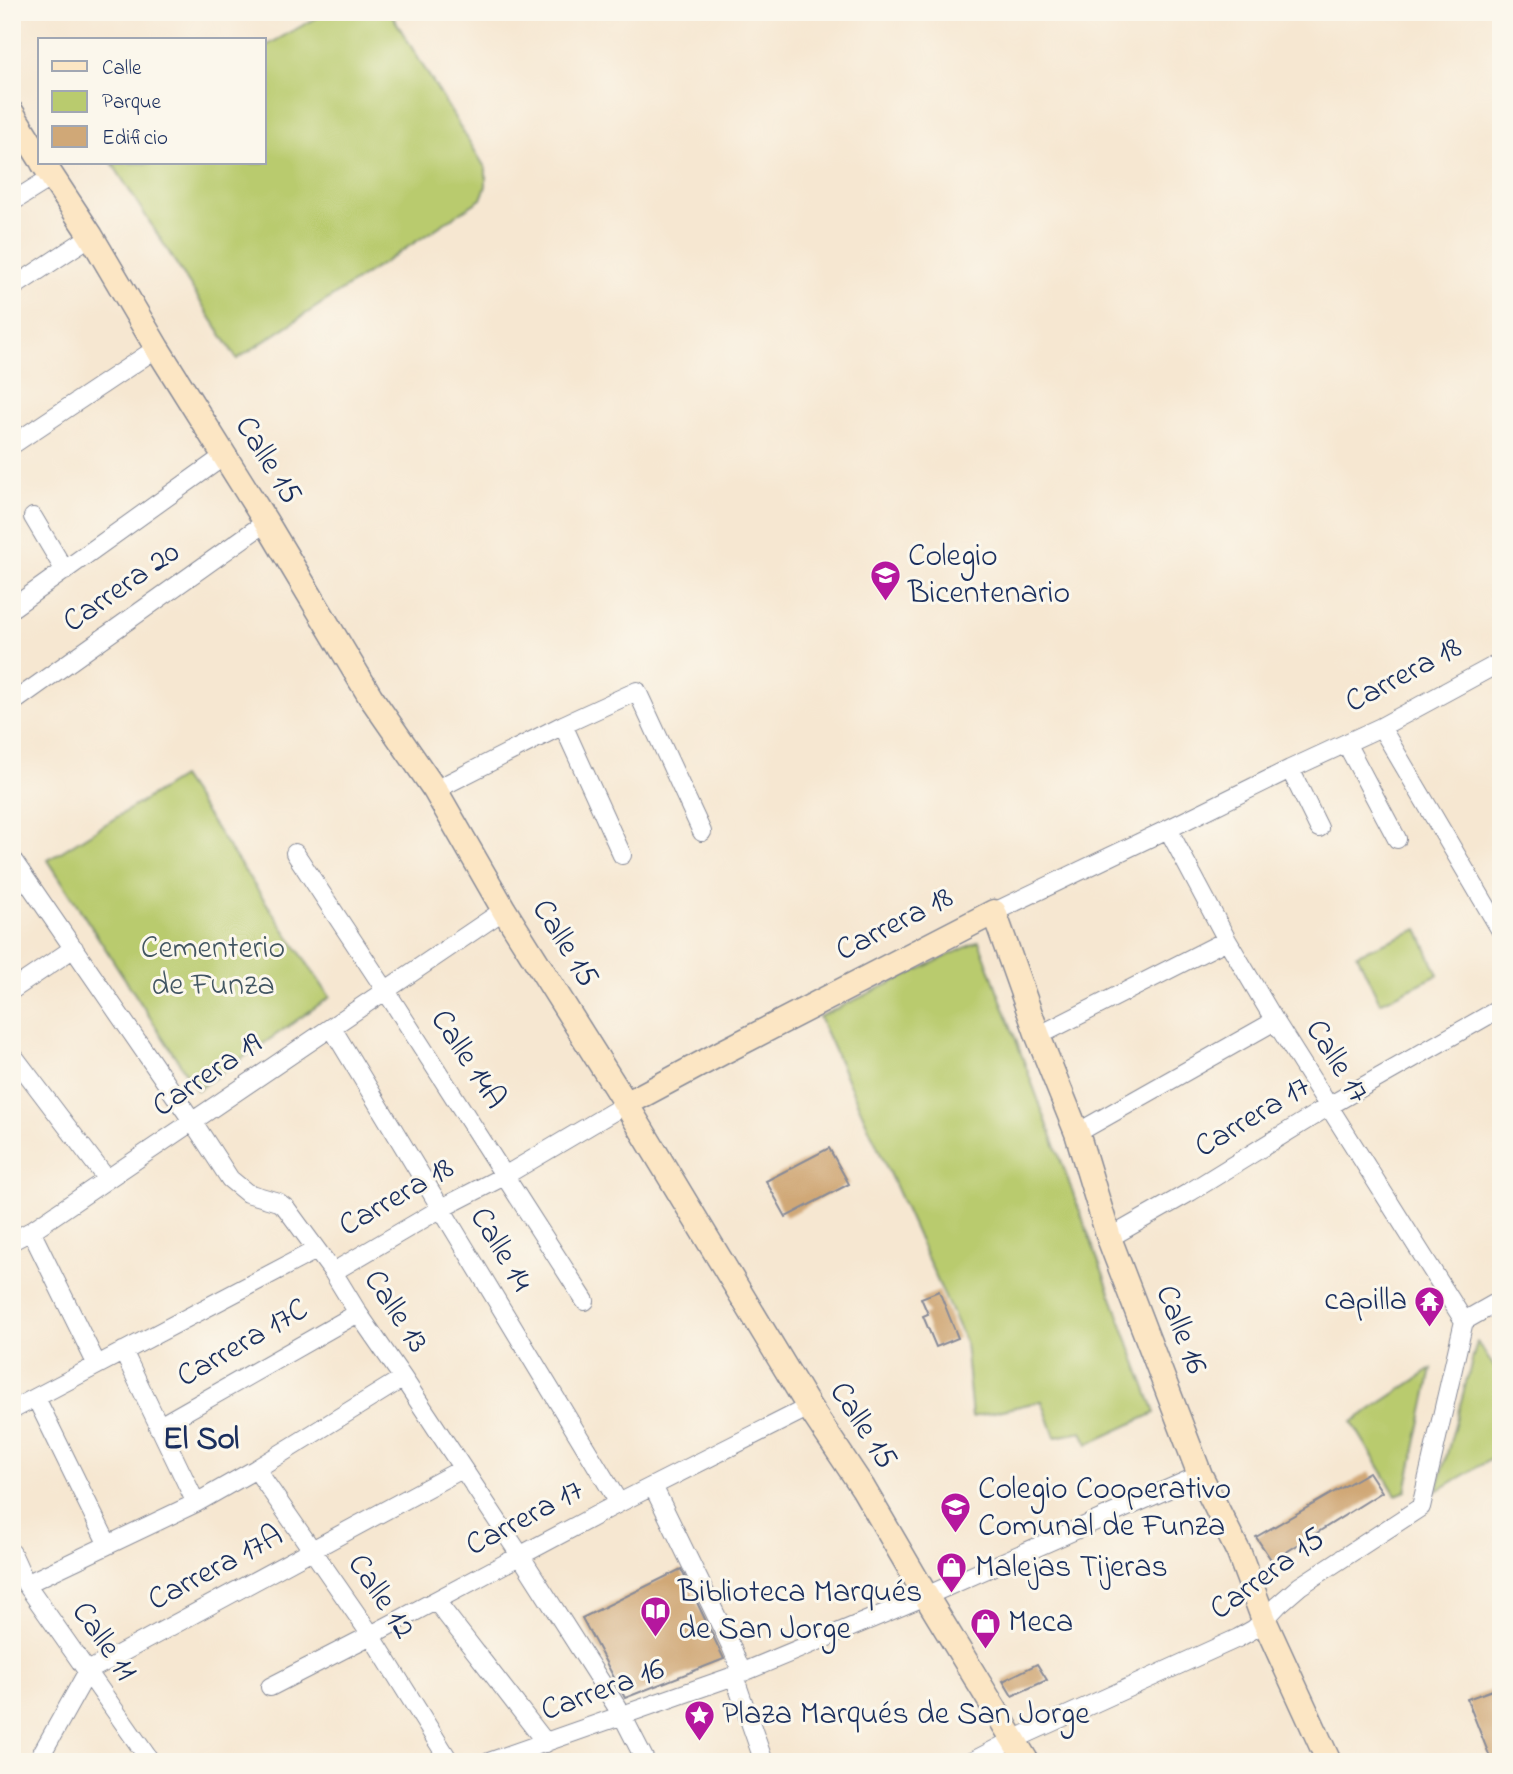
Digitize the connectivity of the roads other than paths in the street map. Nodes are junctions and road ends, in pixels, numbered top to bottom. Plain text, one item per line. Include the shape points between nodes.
1 (12, 113) edge
2 (38, 155) edge
3 (45, 166) edge
4 (12, 202) edge
5 (91, 236) junction
6 (12, 288) edge
7 (157, 348) junction
8 (12, 444) edge
9 (224, 456) junction
10 (33, 516) dead end
11 (266, 522) junction
12 (65, 571) junction
13 (12, 608) edge
14 (1499, 667) edge
15 (12, 703) edge
16 (563, 725) junction
17 (1381, 727) junction
18 (1346, 743) junction
19 (1290, 769) junction
20 (435, 790) junction
21 (1319, 828) dead end
22 (1168, 829) junction
23 (702, 832) dead end
24 (1397, 839) dead end
25 (295, 853) dead end
26 (622, 855) dead end
27 (12, 859) edge
28 (504, 910) junction
29 (994, 912) junction
30 (1501, 931) edge
31 (1227, 940) junction
32 (74, 948) junction
33 (12, 990) edge
34 (386, 991) junction
35 (1501, 1008) edge
36 (1275, 1021) junction
37 (332, 1028) junction
38 (1038, 1036) junction
39 (12, 1054) edge
40 (626, 1104) junction
41 (1329, 1107) junction
42 (193, 1122) junction
43 (1077, 1133) junction
44 (506, 1175) junction
45 (106, 1178) junction
46 (440, 1209) junction
47 (31, 1231) junction
48 (1109, 1238) junction
49 (13, 1239) edge
50 (316, 1250) junction
51 (333, 1272) junction
52 (1501, 1300) edge
53 (585, 1301) dead end
54 (358, 1313) junction
55 (1464, 1321) junction
56 (123, 1351) junction
57 (97, 1364) junction
58 (403, 1378) junction
59 (36, 1398) junction
60 (809, 1407) junction
61 (12, 1409) edge
62 (158, 1427) junction
63 (256, 1469) junction
64 (462, 1469) junction
65 (1200, 1475) junction
66 (653, 1486) junction
67 (196, 1503) junction
68 (619, 1503) junction
69 (108, 1545) junction
70 (312, 1551) junction
71 (12, 1553) edge
72 (520, 1555) junction
73 (26, 1584) junction
74 (926, 1596) junction
75 (436, 1601) junction
76 (1264, 1620) junction
77 (371, 1635) junction
78 (88, 1671) junction
79 (738, 1675) junction
80 (270, 1687) dead end
81 (622, 1715) junction
82 (1013, 1740) junction
83 (546, 1743) junction
84 (147, 1759) edge
85 (37, 1762) edge
86 (450, 1762) edge
87 (489, 1762) edge
88 (646, 1762) edge
89 (764, 1762) edge
90 (971, 1762) edge
91 (1027, 1762) edge
92 (1329, 1762) edge

1 - 2 street, Calle 15
3 - 4 street
3 - 5 street, Calle 15
5 - 6 street
5 - 7 street, Calle 15
7 - 8 street
7 - 9 street, Calle 15
9 - 11 street, Calle 15
9 - 12 street
10 - 12 street
11 - 15 street, Carrera 20
11 - 20 street, Calle 15 via 370,696
12 - 13 street
14 - 17 street, Carrera 18
16 - 20 street
16 - 23 street via 637,691
16 - 26 street
17 - 18 street, Carrera 18
17 - 30 street
18 - 19 street, Carrera 18
18 - 24 street
19 - 21 street
19 - 22 street, Carrera 18
20 - 28 street, Calle 15
22 - 29 street, Carrera 18
22 - 31 street, Calle 17
25 - 34 street, Calle 14A
27 - 32 street, Calle 13
28 - 34 street, Carrera 19
28 - 40 street, Calle 15
29 - 38 street, Calle 16
29 - 40 street, Carrera 18
31 - 36 street, Calle 17
31 - 38 street
32 - 33 street
32 - 42 street, Calle 13
34 - 37 street, Carrera 19
34 - 44 street, Calle 14A
35 - 41 street, Carrera 17
36 - 41 street, Calle 17
36 - 43 street
37 - 42 street, Carrera 19
37 - 46 street, Calle 14
38 - 43 street, Calle 16
39 - 45 street
40 - 44 street, Carrera 18
40 - 60 street, Calle 15
41 - 48 street, Carrera 17
41 - 55 street, Calle 17
42 - 45 street, Carrera 19
42 - 50 street, Calle 13 via 230,1179 247,1193 286,1208
43 - 48 street, Calle 16
44 - 46 street, Carrera 18
44 - 53 street, Calle 14A
45 - 47 street, Carrera 19
46 - 51 street, Carrera 18
46 - 68 street, Calle 14
47 - 49 street, Carrera 19
47 - 57 street
48 - 65 street, Calle 16
50 - 51 street, Calle 13
50 - 56 street, Carrera 18
51 - 54 street, Calle 13
52 - 55 street
54 - 58 street, Calle 13
54 - 62 street, Carrera 17C
55 - 76 street, Carrera 15 via 1421,1507 1300,1586
56 - 57 street, Carrera 18
56 - 62 street
57 - 59 street, Carrera 18
58 - 63 street
58 - 64 street, Calle 13
59 - 61 street, Carrera 18
59 - 69 street
60 - 66 street, Carrera 17
60 - 74 street, Calle 15
62 - 67 street
63 - 67 street
63 - 70 street, Calle 12
64 - 70 street, Carrera 17A
64 - 72 street, Calle 13
65 - 74 street, Carrera 16
65 - 76 street, Calle 16 via 1239,1553
66 - 68 street, Carrera 17
66 - 79 street via 731,1646
67 - 69 street
68 - 72 street, Carrera 17
69 - 73 street
70 - 77 street, Calle 12
70 - 78 street, Carrera 17A
71 - 73 street, Calle 11
72 - 75 street, Carrera 17
72 - 81 street, Calle 13
73 - 78 street, Calle 11
74 - 79 street, Carrera 16
74 - 82 street, Calle 15
75 - 77 street, Carrera 17
75 - 83 street
76 - 82 street, Carrera 15 via 1238,1638
76 - 92 street, Calle 16
77 - 80 street, Carrera 17
77 - 86 street, Calle 12
78 - 84 street, Calle 11
78 - 85 street
79 - 81 street, Carrera 16
79 - 89 street
81 - 83 street, Carrera 16
81 - 88 street, Calle 13
82 - 90 street, Carrera 15
82 - 91 street, Calle 15
83 - 87 street, Carrera 16

